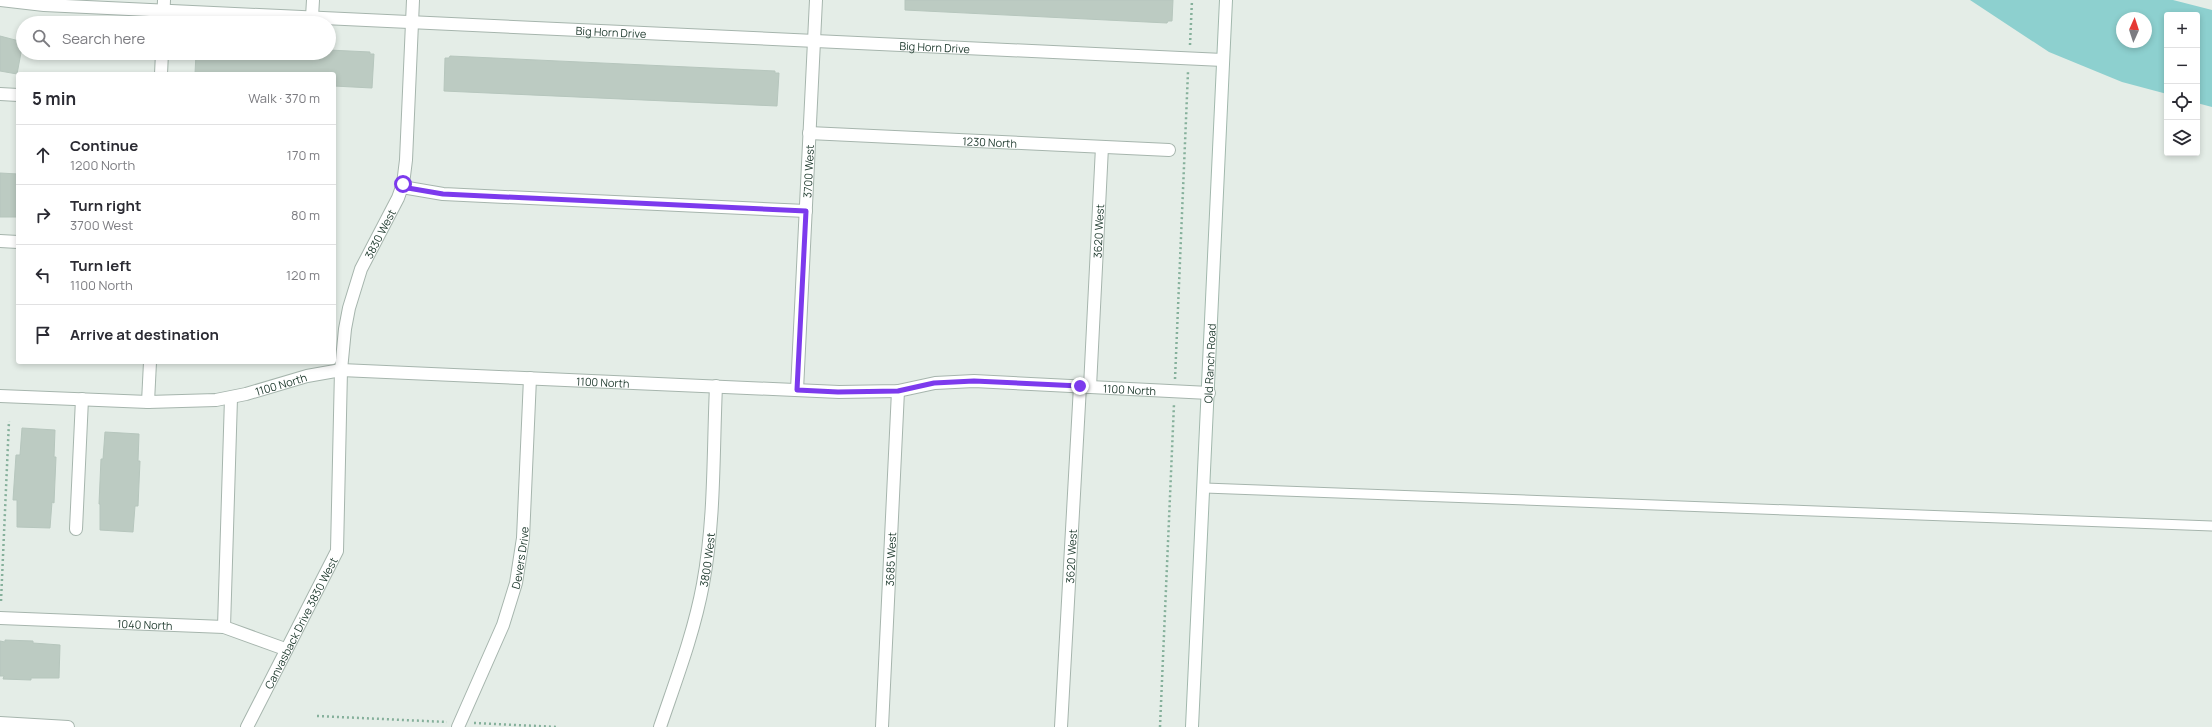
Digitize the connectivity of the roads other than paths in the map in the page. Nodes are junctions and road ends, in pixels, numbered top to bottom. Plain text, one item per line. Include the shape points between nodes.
1 (0, 0) edge
2 (313, 0) edge
3 (414, 0) edge
4 (816, 0) edge
5 (1226, 0) edge
6 (163, 5) edge
7 (163, 16) edge
8 (300, 16) edge
9 (312, 16) edge
10 (336, 18) edge
11 (413, 22) junction
12 (814, 40) junction
13 (162, 60) edge
14 (1223, 60) junction
15 (161, 72) edge
16 (0, 94) edge
17 (16, 95) edge
18 (810, 133) junction
19 (1102, 147) junction
20 (1169, 150) dead end
21 (402, 187) junction
22 (806, 211) junction
23 (0, 241) edge
24 (16, 242) edge
25 (150, 364) edge
26 (341, 370) junction
27 (530, 378) junction
28 (716, 386) junction
29 (1085, 386) junction
30 (797, 390) junction
31 (898, 391) junction
32 (1209, 393) junction
33 (0, 396) edge
34 (231, 398) junction
35 (82, 399) junction
36 (148, 402) junction
37 (1204, 488) junction
38 (2212, 526) edge
39 (76, 529) dead end
40 (0, 618) edge
41 (224, 627) junction
42 (285, 649) junction
43 (0, 723) edge
44 (68, 727) edge
45 (247, 727) edge
46 (458, 727) edge
47 (660, 727) edge
48 (882, 727) edge
49 (1061, 727) edge
50 (1192, 727) edge

1 - 6 street, Big Horn Drive via 44,5
2 - 9 street
3 - 11 street, 3830 West
4 - 12 street, 3700 West
5 - 14 street, Old Ranch Road
6 - 7 street
6 - 8 street, Big Horn Drive
10 - 11 street, Big Horn Drive
11 - 12 street, Big Horn Drive
11 - 21 street, 3830 West via 406,160
12 - 14 street, Big Horn Drive
12 - 18 street, 3700 West
13 - 15 street
14 - 32 street, Old Ranch Road
16 - 17 street
18 - 19 street, 1230 North
18 - 22 street, 3700 West
19 - 20 street, 1230 North
19 - 29 street, 3620 West
21 - 22 street via 443,194
21 - 26 street, 3830 West via 354,288 345,329
22 - 30 street, 3700 West
23 - 24 street
25 - 36 street
26 - 27 street, 1100 North
26 - 34 street, 1100 North via 307,376
26 - 42 street, Canvasback Drive 3830 West via 337,551
27 - 28 street, 1100 North
27 - 46 street, Devers Drive via 523,538 516,583 503,625
28 - 30 street, 1100 North
28 - 47 street, 3800 West via 709,529 703,584 690,636
29 - 31 street, 1100 North via 952,382 917,385
29 - 32 street, 1100 North
29 - 49 street, 3620 West
30 - 31 street, 1100 North
31 - 48 street, 3685 West
32 - 37 street, Old Ranch Road
33 - 35 street, 1100 North
34 - 36 street, 1100 North
34 - 41 street
35 - 36 street, 1100 North
35 - 39 street
37 - 38 lane
37 - 50 street, Old Ranch Road
40 - 41 street, 1040 North
41 - 42 street, 1040 North
42 - 45 street, Canvasback Drive 3830 West
43 - 44 street

